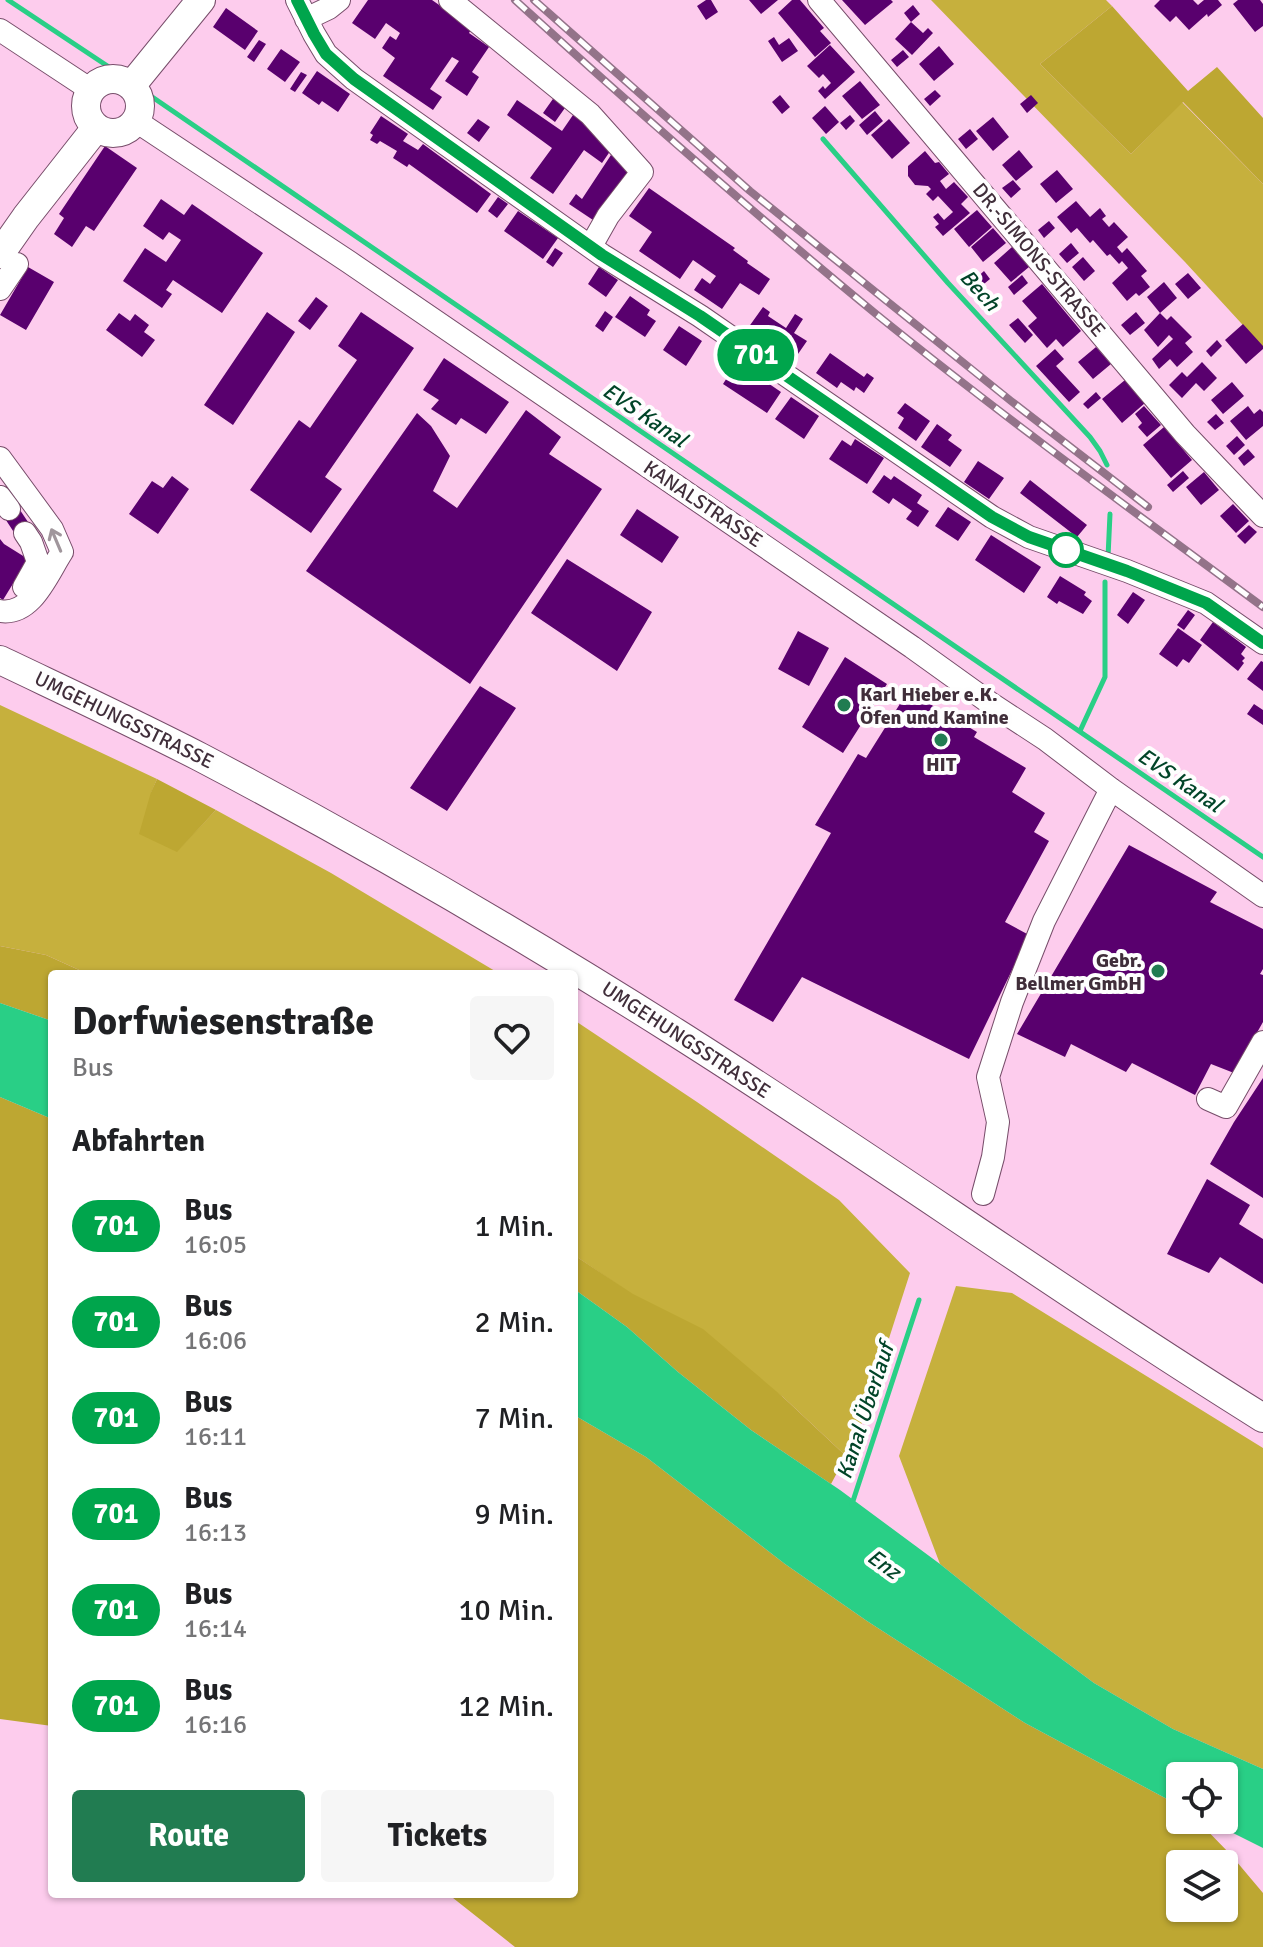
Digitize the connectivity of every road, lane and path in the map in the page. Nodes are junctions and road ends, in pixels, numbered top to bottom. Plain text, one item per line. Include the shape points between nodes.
1 (201, 0) edge
2 (339, 0) edge
3 (450, 0) edge
4 (819, 0) edge
5 (302, 9) edge
6 (0, 30) edge
7 (131, 86) junction
8 (91, 90) junction
9 (136, 121) junction
10 (96, 128) junction
11 (591, 246) junction
12 (9, 259) edge
13 (0, 289) edge
14 (0, 458) edge
15 (1263, 516) edge
16 (25, 533) dead end
17 (5, 612) edge
18 (1263, 643) edge
19 (0, 660) edge
20 (1111, 789) junction
21 (1263, 896) edge
22 (575, 970) edge
23 (578, 972) edge
24 (1263, 1042) edge
25 (1208, 1099) dead end
26 (983, 1194) dead end
27 (1263, 1418) edge

1 - 7 main road
2 - 5 street via 329,8
3 - 11 street via 590,114 642,172
4 - 15 street, DR.-SIMONS-STRASSE via 1185,434
5 - 11 street via 326,54 354,79
6 - 8 street
7 - 8 main road via 108,80
7 - 9 main road via 140,103
8 - 10 main road via 87,114
9 - 10 main road via 118,133
9 - 20 street, KANALSTRASSE via 728,520
10 - 12 main road via 26,217
11 - 18 street via 992,517 1029,537 1206,603
12 - 13 street
17 -> 14 street via 29,604 62,552 52,529
16 - 17 street via 38,562
19 - 22 main road, UMGEHUNGSSTRASSE via 249,783
20 - 21 street, KANALSTRASSE
20 - 26 street via 1044,921 988,1077 998,1122
23 - 27 main road, UMGEHUNGSSTRASSE
24 - 25 street via 1226,1107

